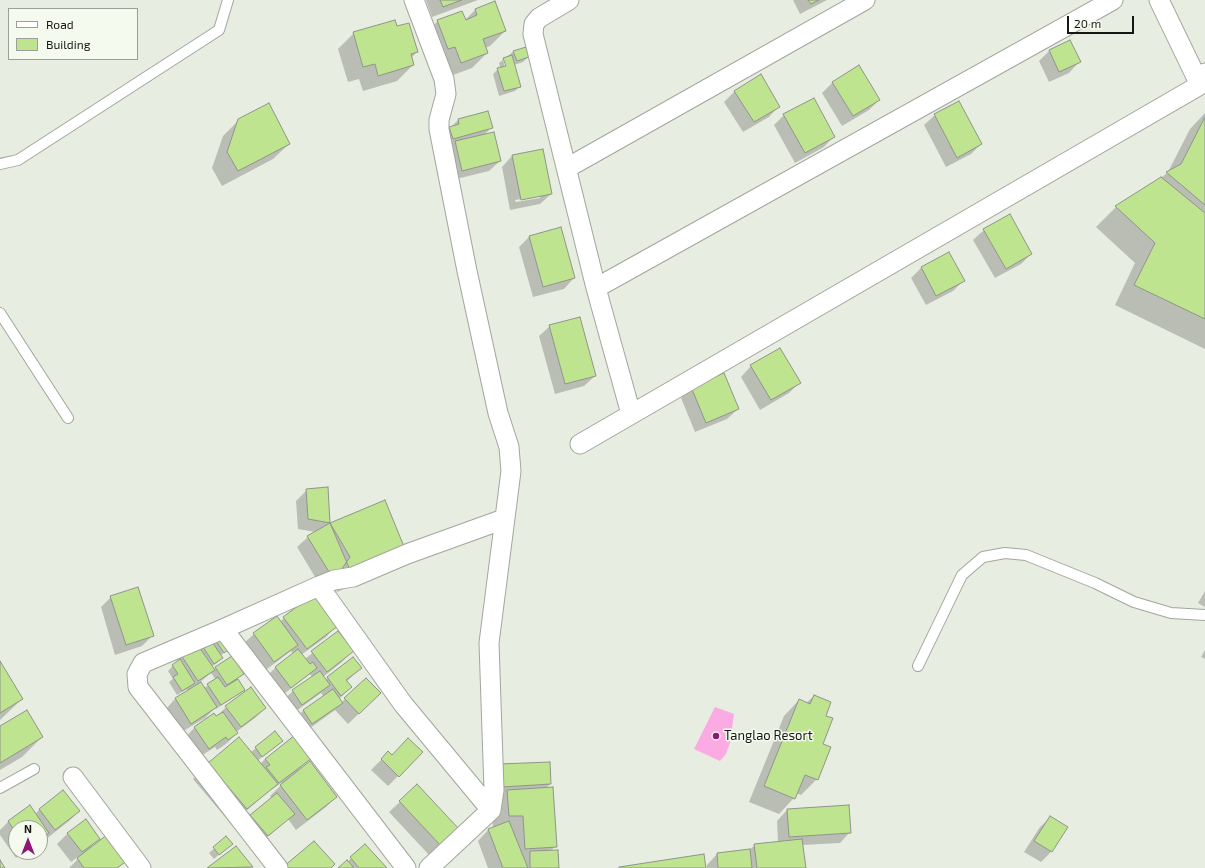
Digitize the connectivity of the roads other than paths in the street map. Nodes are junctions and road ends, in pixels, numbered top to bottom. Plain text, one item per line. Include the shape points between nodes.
1 (228, 0) edge
2 (414, 0) edge
3 (865, 0) edge
4 (1114, 0) edge
5 (1159, 0) edge
6 (566, 1) edge
7 (1202, 79) edge
8 (0, 164) edge
9 (567, 168) junction
10 (596, 288) junction
11 (0, 313) edge
12 (631, 414) junction
13 (68, 418) dead end
14 (580, 444) dead end
15 (504, 519) junction
16 (319, 586) junction
17 (1205, 615) edge
18 (223, 629) junction
19 (918, 666) dead end
20 (34, 769) dead end
21 (73, 777) dead end
22 (0, 788) edge
23 (491, 810) junction
24 (141, 868) edge
25 (278, 868) edge
26 (406, 868) edge
27 (428, 868) edge

1 - 8 lane via 219,30 18,160
2 - 15 street via 444,80 446,94 439,129 467,271 497,406 509,447 510,471
3 - 9 street
4 - 10 street
5 - 7 street
6 - 9 street via 539,18 534,24 533,34
7 - 12 street
9 - 10 street
10 - 12 street
11 - 13 lane
12 - 14 street
15 - 16 street via 407,554 353,577
15 - 23 street via 489,643 494,790
16 - 18 street
16 - 23 street via 403,704
17 - 19 lane via 1171,613 1134,602 1026,555 1005,552 983,557 962,575
18 - 25 street via 143,663 137,674 138,687
18 - 26 street
20 - 22 lane
21 - 24 street
23 - 27 street

